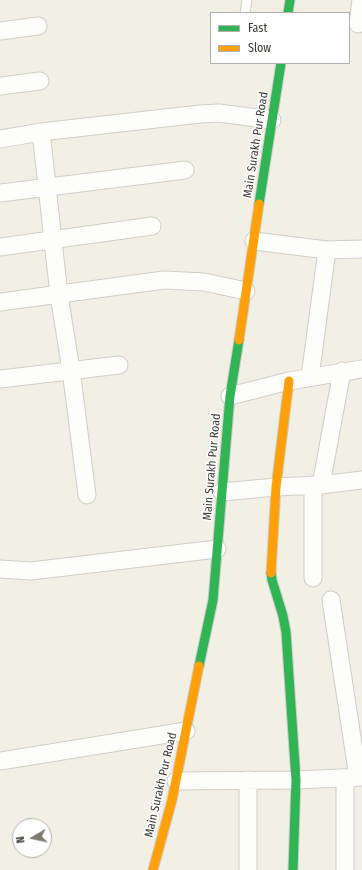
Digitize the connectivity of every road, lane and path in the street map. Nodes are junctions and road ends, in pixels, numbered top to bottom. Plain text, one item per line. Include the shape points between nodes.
1 (247, 0) edge
2 (290, 0) edge
3 (361, 0) edge
4 (245, 12) edge
5 (288, 12) edge
6 (356, 24) edge
7 (38, 26) dead end
8 (0, 31) edge
9 (281, 64) edge
10 (40, 81) dead end
11 (0, 86) edge
12 (272, 120) junction
13 (41, 132) junction
14 (0, 139) edge
15 (185, 170) dead end
16 (47, 188) junction
17 (0, 193) edge
18 (152, 226) dead end
19 (53, 240) junction
20 (254, 240) junction
21 (0, 247) edge
22 (362, 249) edge
23 (327, 250) junction
24 (246, 291) junction
25 (59, 295) junction
26 (0, 302) edge
27 (119, 364) dead end
28 (362, 369) edge
29 (71, 370) junction
30 (342, 371) junction
31 (310, 377) junction
32 (0, 379) edge
33 (289, 381) junction
34 (230, 396) junction
35 (362, 480) edge
36 (317, 485) junction
37 (276, 487) junction
38 (222, 492) junction
39 (87, 496) dead end
40 (217, 549) junction
41 (0, 569) edge
42 (313, 578) dead end
43 (331, 600) dead end
44 (186, 731) junction
45 (0, 761) edge
46 (355, 777) edge
47 (248, 780) junction
48 (296, 780) junction
49 (176, 781) junction
50 (153, 870) edge
51 (248, 870) edge
52 (293, 870) edge
53 (345, 870) edge

1 - 4 lane
2 - 5 street
3 - 6 street
7 - 8 street
9 - 12 street, Main Surakh Pur Road
10 - 11 street
12 - 13 street via 219,113
12 - 20 street, Main Surakh Pur Road
13 - 14 street
13 - 16 street
15 - 16 street
16 - 17 street
16 - 19 street
18 - 19 street
19 - 21 street
19 - 25 street
20 - 23 street
20 - 24 street, Main Surakh Pur Road
22 - 23 street
23 - 31 street
24 - 25 street via 204,282 164,280
24 - 34 street, Main Surakh Pur Road
25 - 26 street
25 - 29 street
27 - 29 street
28 - 30 street
29 - 32 street
29 - 39 street
30 - 31 street
30 - 36 street
31 - 33 street
33 - 34 street
33 - 37 street
34 - 38 street, Main Surakh Pur Road
35 - 36 street
36 - 37 street
36 - 42 street
37 - 38 street
37 - 48 street via 271,568 286,632
38 - 40 street, Main Surakh Pur Road
40 - 41 street via 31,571
40 - 44 street, Main Surakh Pur Road via 213,600
43 - 46 street
44 - 45 street
44 - 49 street, Main Surakh Pur Road
46 - 48 street
46 - 53 street
47 - 48 street
47 - 49 street
47 - 51 street
48 - 52 street
49 - 50 street, Main Surakh Pur Road

